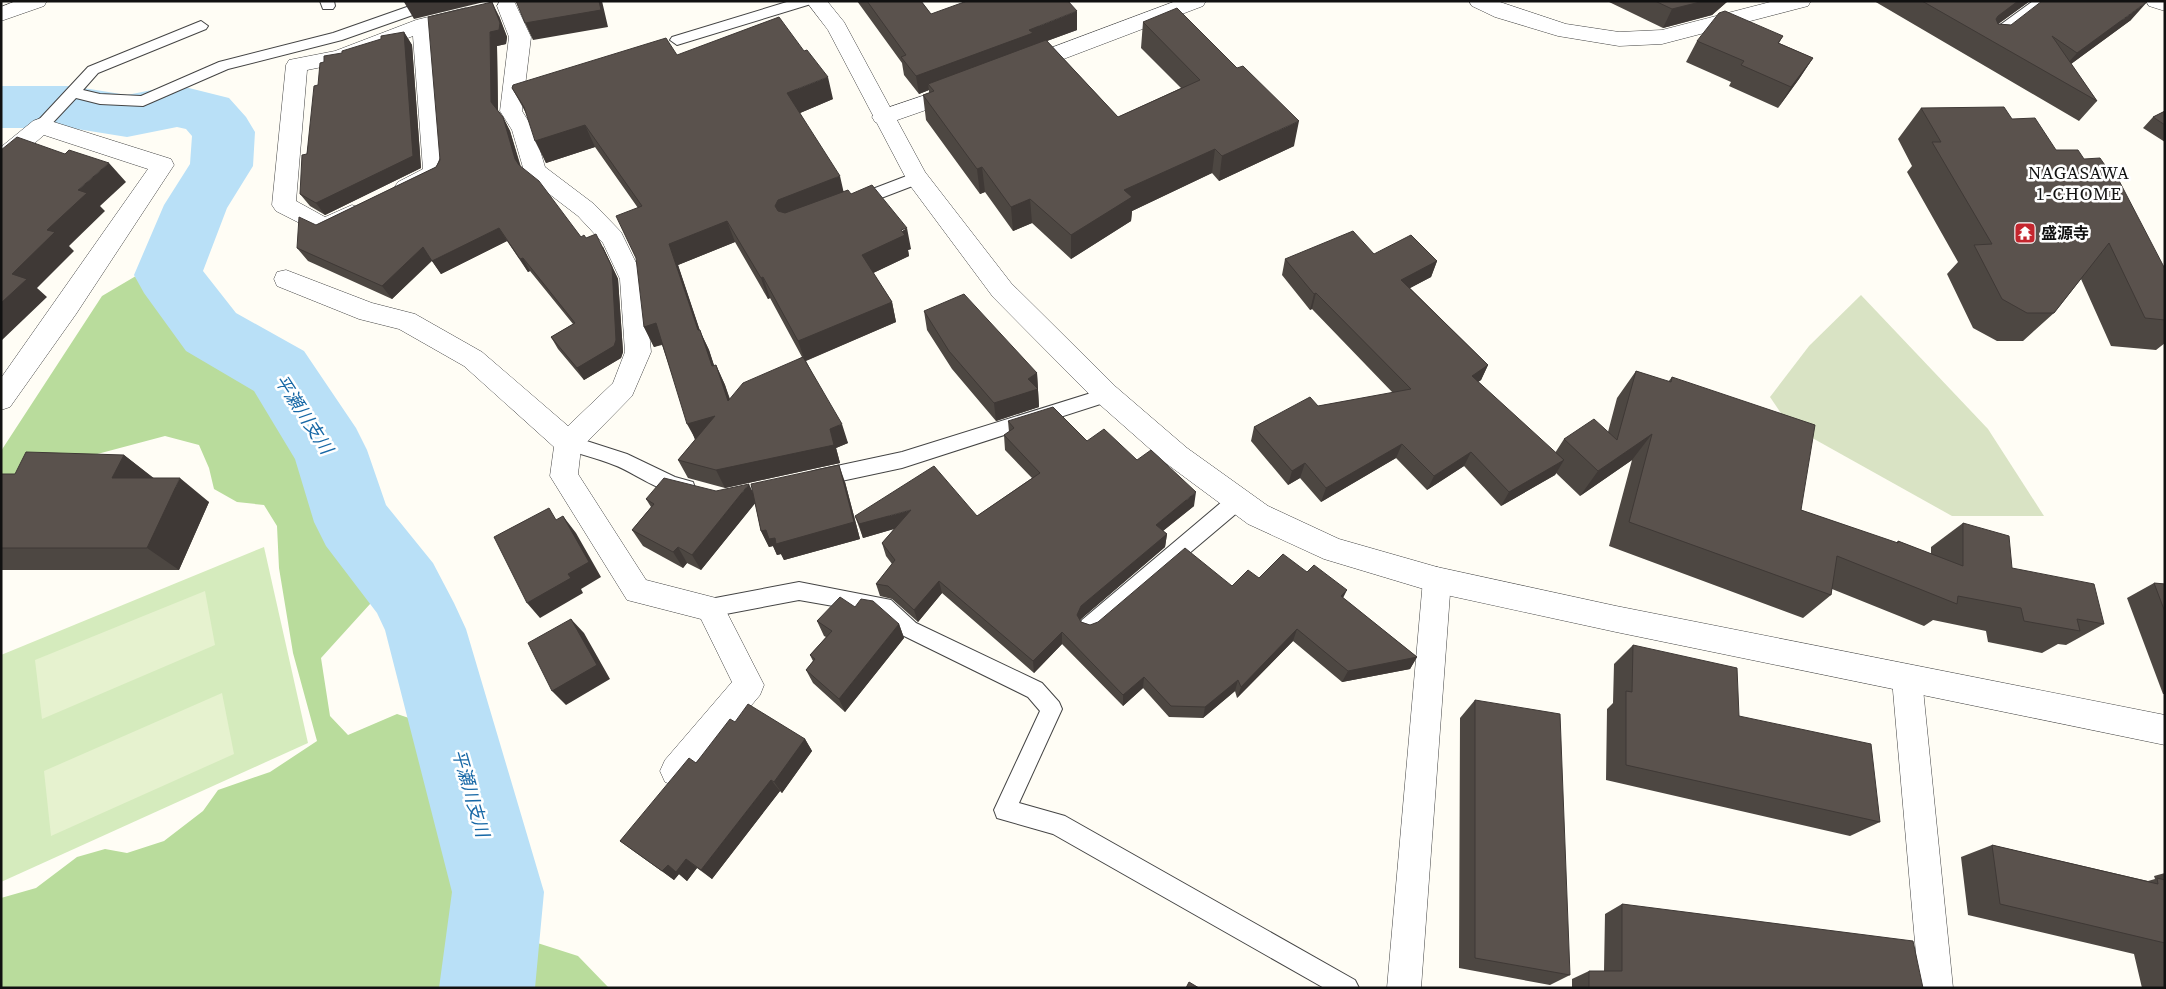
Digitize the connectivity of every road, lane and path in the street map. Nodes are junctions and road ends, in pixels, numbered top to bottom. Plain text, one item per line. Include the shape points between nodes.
1 (37, 1) edge
2 (440, 1) edge
3 (806, 1) edge
4 (816, 1) edge
5 (1196, 1) edge
6 (1479, 1) edge
7 (1726, 1) edge
8 (1801, 1) edge
9 (2043, 1) edge
10 (2156, 1) edge
11 (507, 4) edge
12 (2165, 4) edge
13 (1, 14) edge
14 (1749, 14) junction
15 (422, 25) junction
16 (201, 26) dead end
17 (676, 40) dead end
18 (1989, 40) edge
19 (1007, 72) edge
20 (979, 83) edge
21 (72, 92) junction
22 (882, 117) junction
23 (48, 118) junction
24 (1, 159) edge
25 (917, 178) junction
26 (836, 210) edge
27 (286, 279) dead end
28 (1107, 394) junction
29 (1, 399) edge
30 (568, 443) junction
31 (799, 482) edge
32 (707, 494) edge
33 (1237, 501) junction
34 (1437, 580) junction
35 (710, 608) junction
36 (1089, 626) edge
37 (1907, 679) junction
38 (2165, 730) edge
39 (676, 771) edge
40 (1347, 988) edge
41 (1404, 988) edge
42 (1936, 988) edge

1 - 13 street
2 - 21 lane via 337,37 224,65 143,101 100,99
3 - 17 lane
4 - 22 street via 836,26
5 - 19 street
6 - 14 street via 1502,12 1565,31 1619,38 1662,37
7 - 14 street
8 - 14 street
9 - 18 lane
10 - 12 street
11 - 15 street
11 - 30 street via 520,37 511,111 523,130 535,171 586,210 613,238 632,279 638,352 623,389
15 - 15 street via 339,57 297,65 284,205 325,227 435,174
16 - 21 lane via 93,70
20 - 22 street
21 - 23 lane
22 - 25 street
23 - 24 street
23 - 29 street via 163,165
25 - 26 lane
25 - 28 street via 1002,290
27 - 30 street via 368,312 406,321 473,359
28 - 31 lane via 902,460
28 - 33 street via 1177,456
30 - 32 lane via 620,458 671,484
30 - 35 street via 564,476 637,591
33 - 34 street via 1258,515 1334,550
33 - 36 lane
34 - 37 street
34 - 41 street
35 - 39 street via 749,685
35 - 40 lane via 799,591 884,606 909,629 1035,690 1052,709 1005,810 1056,824
37 - 38 street
37 - 42 street

